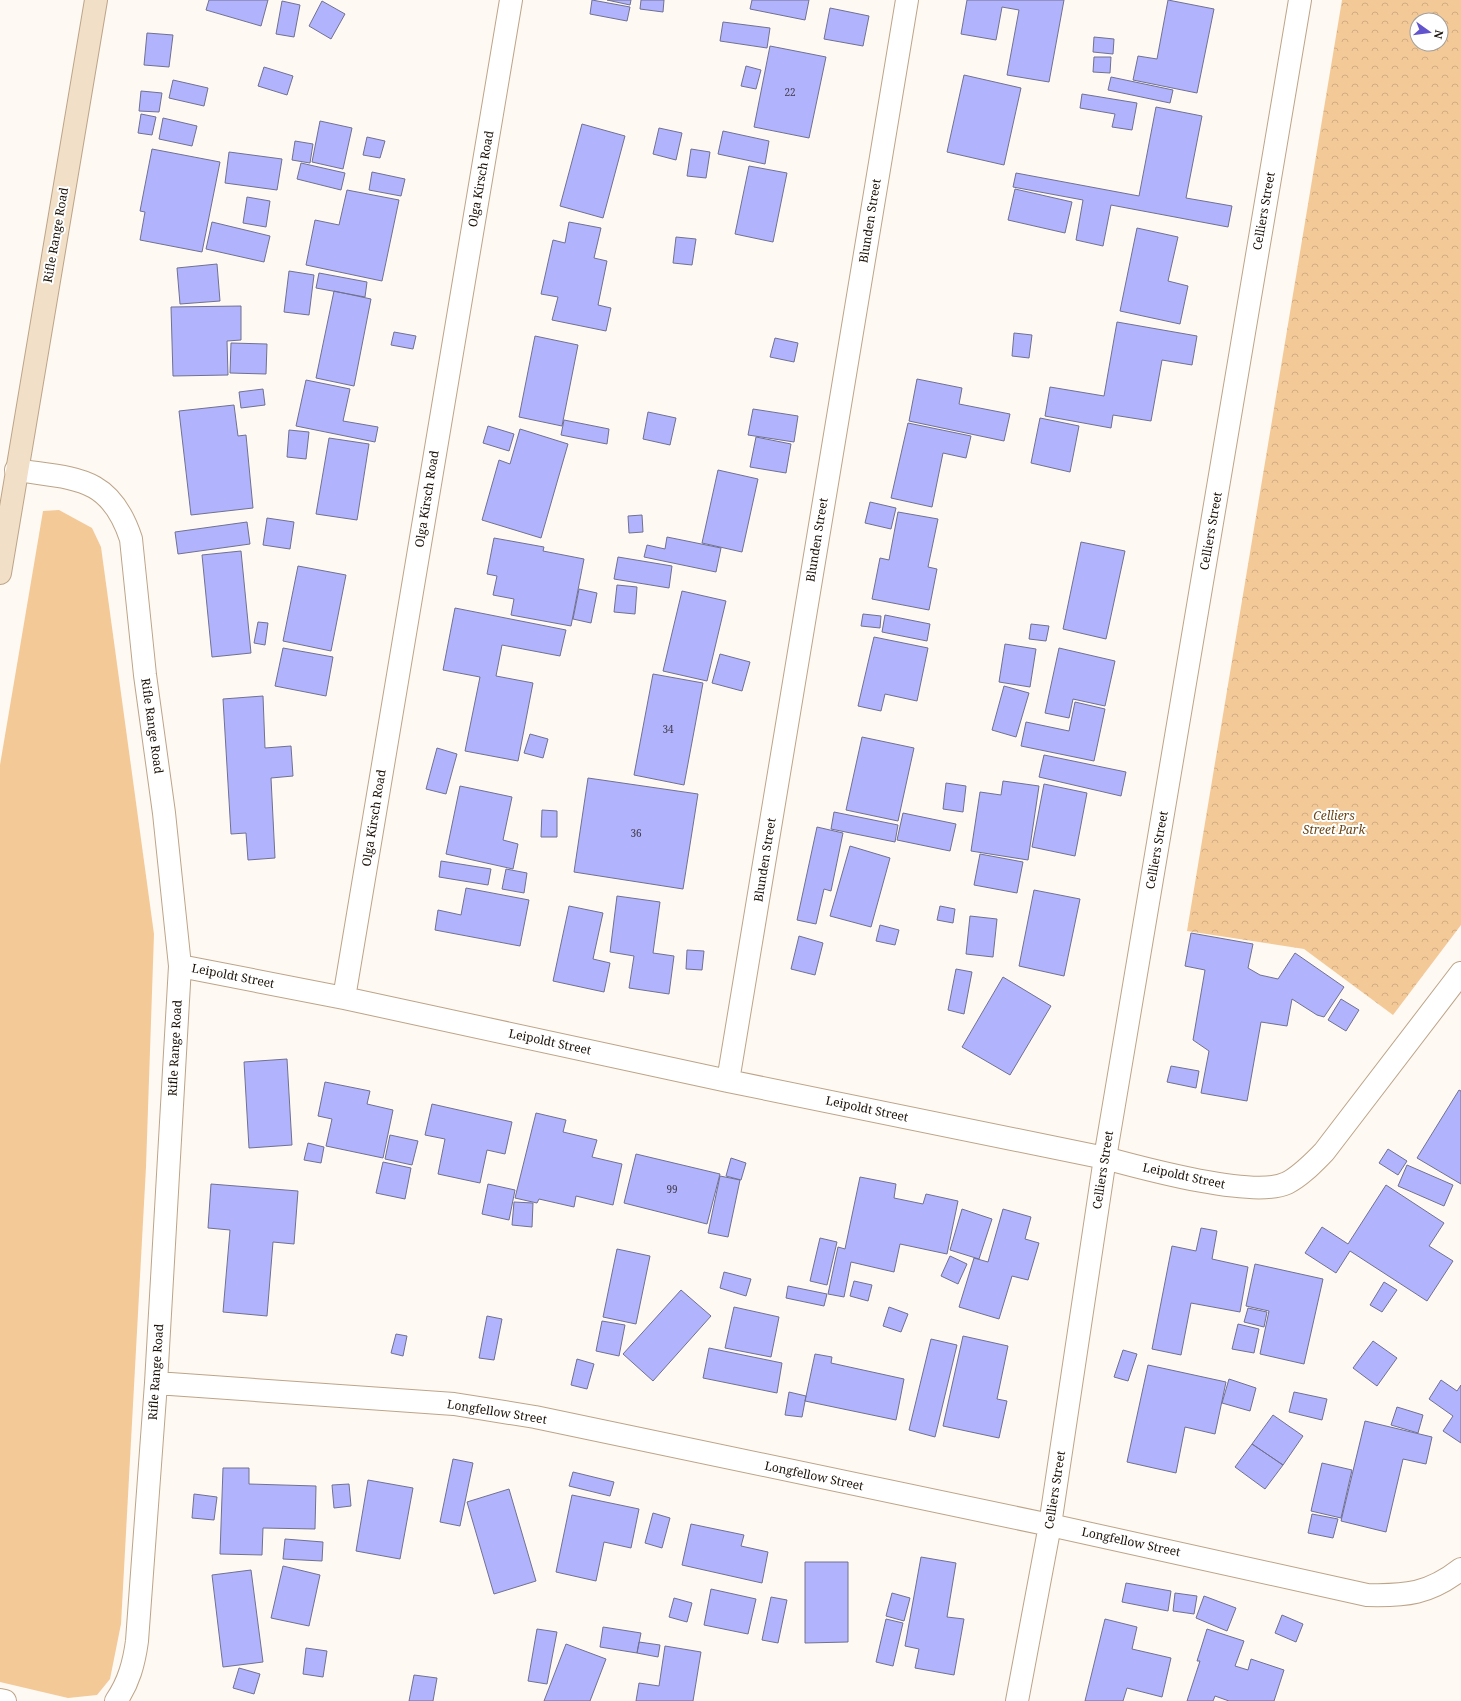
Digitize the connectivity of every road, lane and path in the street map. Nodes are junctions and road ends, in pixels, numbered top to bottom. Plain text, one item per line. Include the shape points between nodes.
1 (96, 0) edge
2 (512, 0) edge
3 (907, 0) edge
4 (1300, 0) edge
5 (16, 470) junction
6 (0, 573) edge
7 (180, 966) junction
8 (1461, 973) edge
9 (344, 998) junction
10 (728, 1081) junction
11 (1105, 1158) junction
12 (156, 1383) junction
13 (1050, 1525) junction
14 (1461, 1569) edge
15 (0, 1700) edge
16 (5, 1701) edge
17 (116, 1701) edge
18 (1017, 1701) edge

1 - 5 main road, Rifle Range Road
2 - 9 street, Olga Kirsch Road
3 - 10 street, Blunden Street
4 - 11 street, Celliers Street
5 - 6 main road, Rifle Range Road
5 - 7 street, Rifle Range Road via 66,478 94,486 107,494 118,508 132,539 144,667 164,813
7 - 9 street, Leipoldt Street
7 - 12 street, Rifle Range Road
8 - 11 street, Leipoldt Street via 1324,1152 1303,1172 1286,1183 1265,1188 1239,1187 1149,1170
9 - 10 street, Leipoldt Street
10 - 11 street, Leipoldt Street
11 - 13 street, Celliers Street
12 - 13 street, Longfellow Street via 454,1404 528,1416
12 - 17 street, Rifle Range Road via 137,1641 129,1678
13 - 14 street, Longfellow Street via 1367,1595 1399,1596 1430,1588
13 - 18 street, Celliers Street
15 - 16 street

